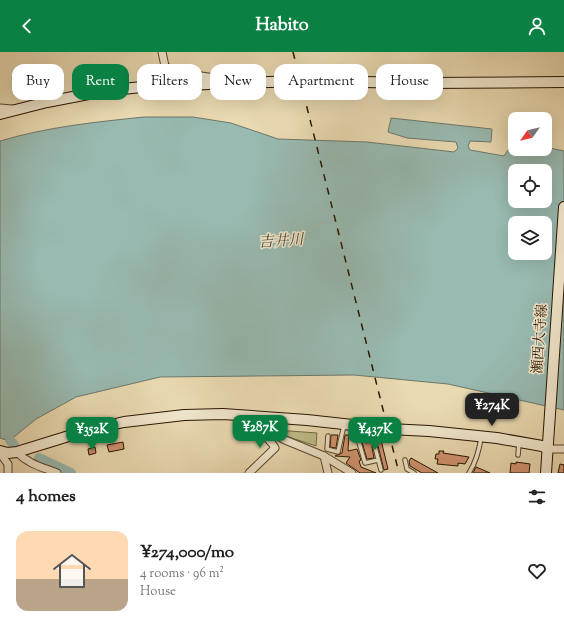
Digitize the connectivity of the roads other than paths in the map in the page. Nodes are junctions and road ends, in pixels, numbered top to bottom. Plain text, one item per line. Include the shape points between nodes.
1 (162, 52) edge
2 (210, 77) edge
3 (564, 82) edge
4 (266, 83) edge
5 (210, 85) edge
6 (0, 108) edge
7 (16, 109) junction
8 (0, 114) edge
9 (564, 207) edge
10 (259, 417) junction
11 (344, 424) junction
12 (360, 426) junction
13 (260, 427) junction
14 (328, 436) dead end
15 (482, 437) junction
16 (519, 442) junction
17 (548, 445) junction
18 (374, 447) dead end
19 (564, 449) edge
20 (0, 452) edge
21 (17, 452) junction
22 (518, 455) dead end
23 (324, 456) junction
24 (378, 460) junction
25 (405, 460) dead end
26 (381, 470) dead end
27 (8, 473) edge
28 (57, 473) edge
29 (249, 473) edge
30 (328, 473) edge
31 (352, 473) edge
32 (414, 473) edge
33 (469, 473) edge
34 (546, 473) edge

1 - 2 street via 165,66 175,72
3 - 4 main road
5 - 7 main road via 104,90
6 - 7 street
7 - 8 main road
9 - 17 main road, 瀬西大寺線
10 - 11 main road
10 - 13 street
10 - 21 main road via 223,414 184,415 124,422
11 - 12 main road
11 - 14 lane via 338,452 327,448
12 - 15 main road
12 - 24 lane via 358,440 365,463
13 - 23 street
13 - 29 street via 275,448
15 - 16 main road
15 - 33 lane via 474,466
16 - 17 main road
16 - 22 lane
17 - 19 street
17 - 34 main road, 瀬西大寺線
18 - 24 lane
20 - 21 main road
20 - 27 street via 8,464
21 - 28 street via 33,465
23 - 30 street
23 - 31 street
24 - 26 lane
25 - 32 lane via 407,469

